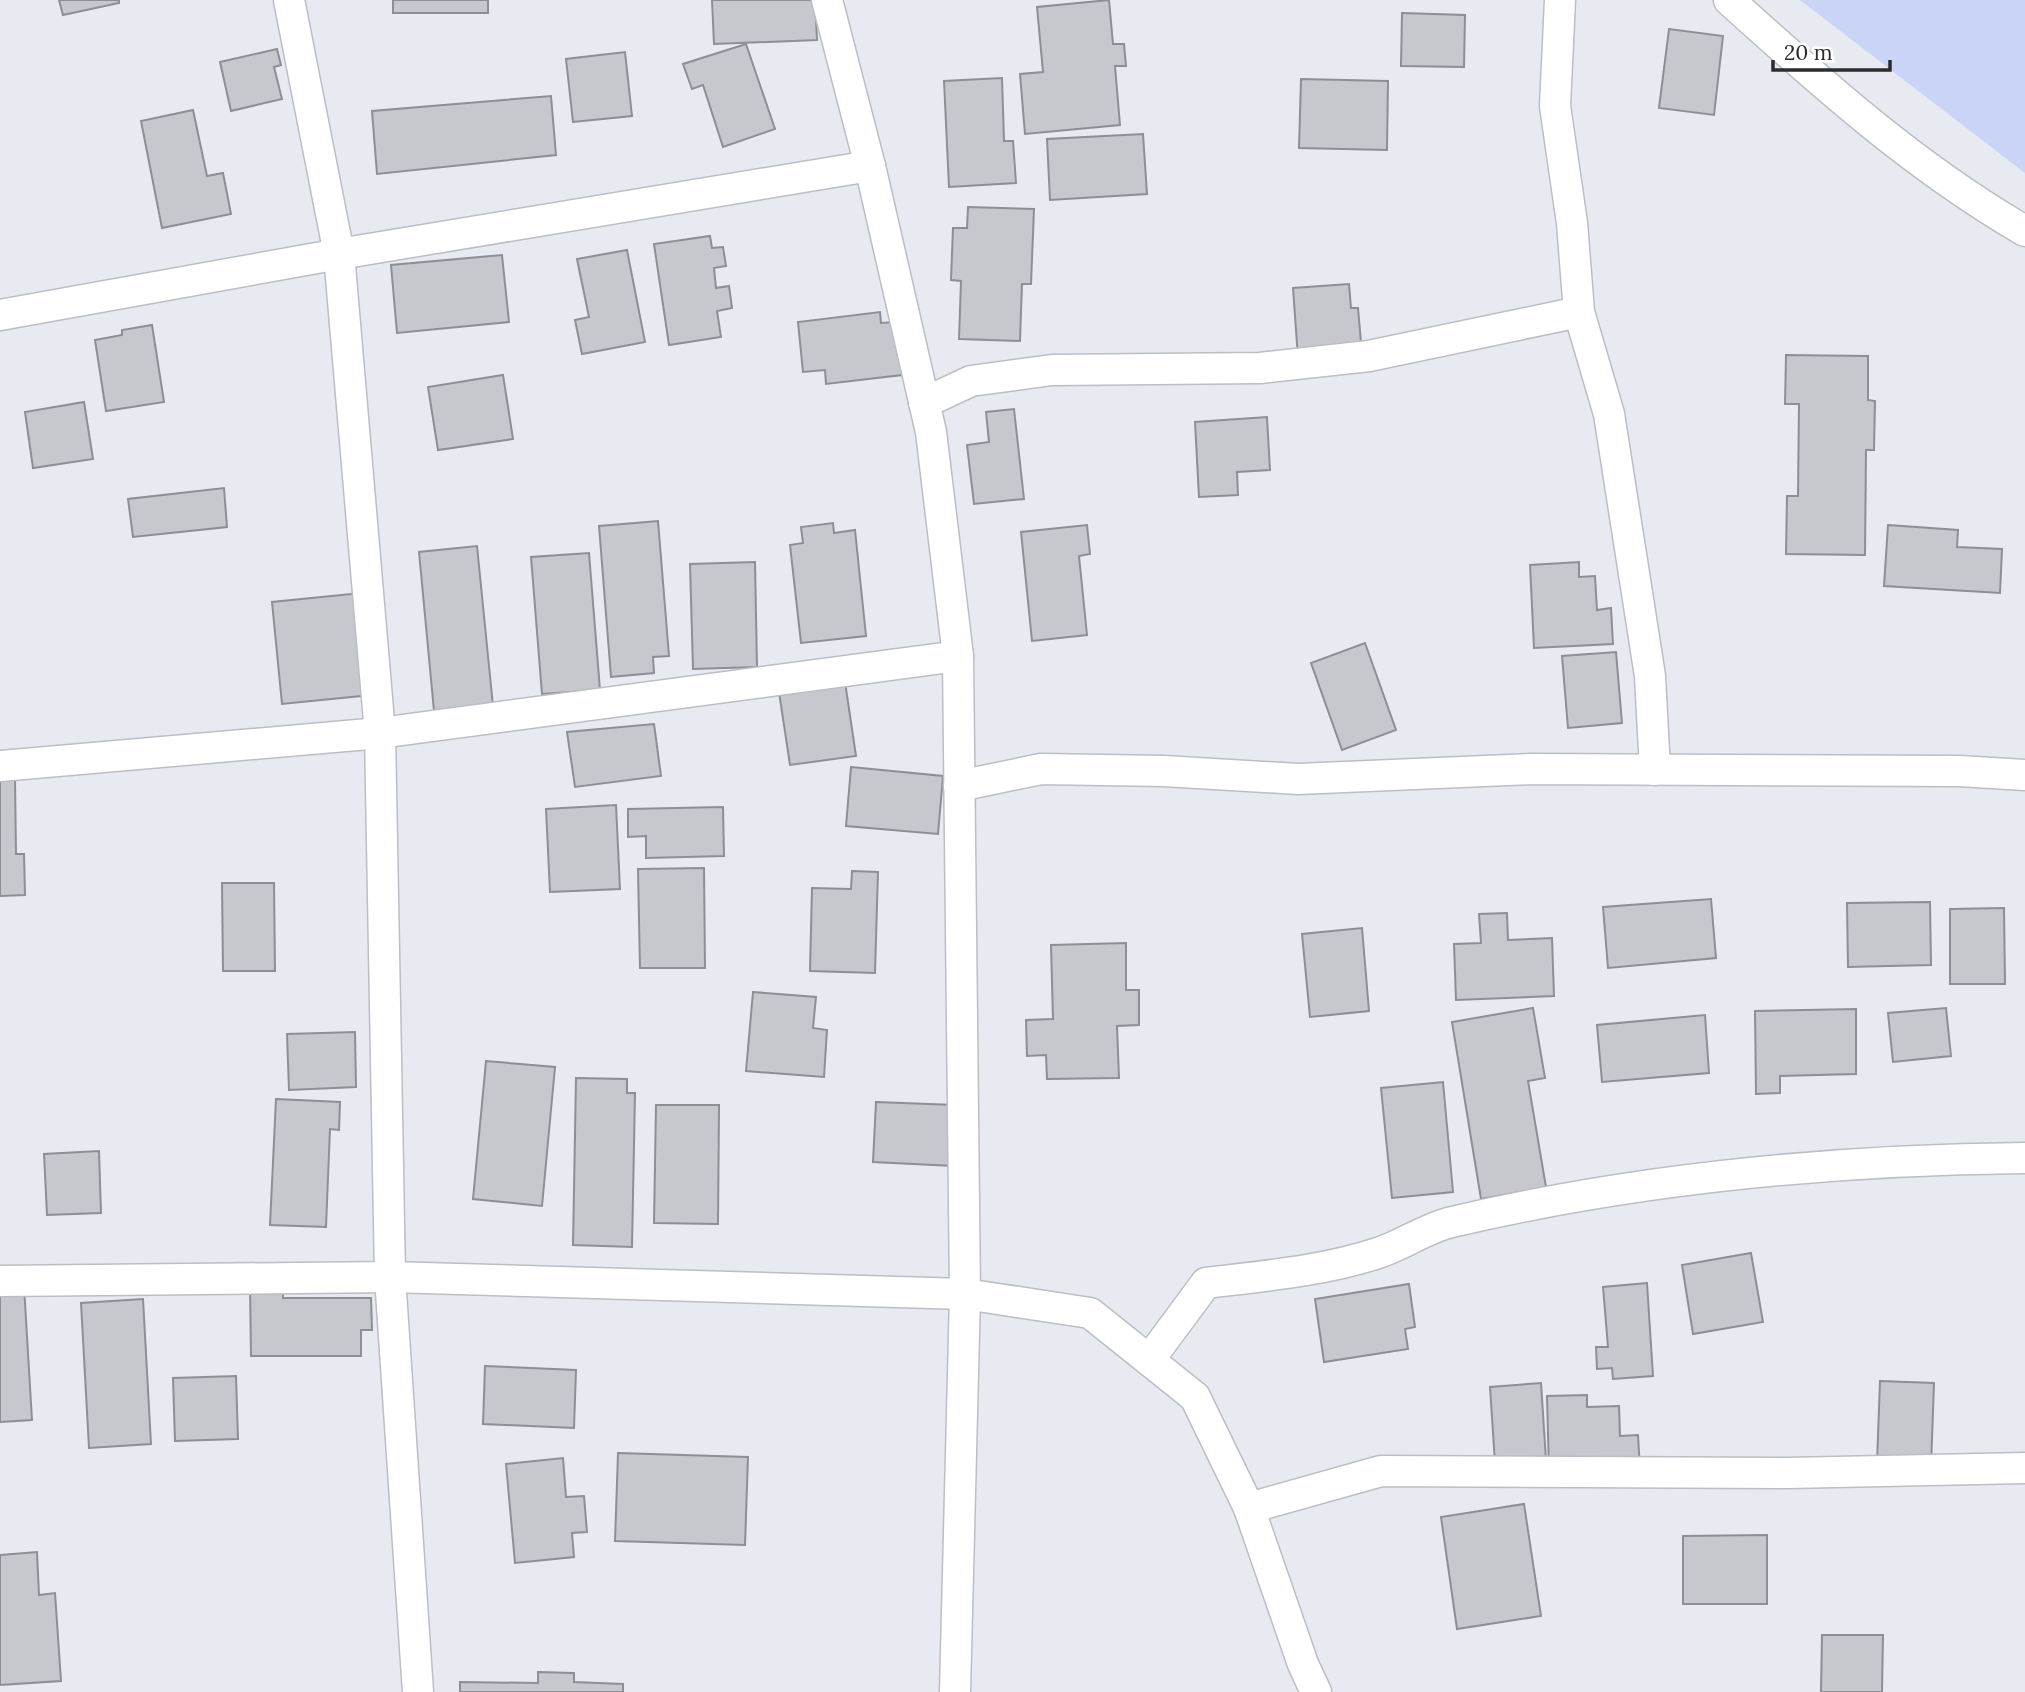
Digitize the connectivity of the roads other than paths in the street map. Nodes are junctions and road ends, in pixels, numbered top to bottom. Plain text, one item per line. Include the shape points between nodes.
1 (289, 0) edge
2 (827, 0) edge
3 (1560, 0) edge
4 (1729, 0) edge
5 (870, 166) junction
6 (2025, 231) edge
7 (340, 254) junction
8 (1579, 312) junction
9 (0, 315) edge
10 (924, 403) junction
11 (958, 656) junction
12 (380, 733) junction
13 (0, 766) edge
14 (1655, 770) junction
15 (2025, 775) edge
16 (959, 786) junction
17 (2025, 1158) edge
18 (390, 1278) junction
19 (0, 1281) edge
20 (965, 1294) junction
21 (1149, 1360) junction
22 (2025, 1468) edge
23 (1250, 1508) junction
24 (418, 1692) edge
25 (955, 1692) edge
26 (1316, 1692) edge

1 - 7 street
2 - 5 street
3 - 8 street via 1555,106
4 - 6 street via 1825,86 1954,187
5 - 7 street
5 - 10 street
7 - 9 street
7 - 12 street
8 - 10 street via 1369,356 1260,368 1052,370 971,382
8 - 14 street via 1609,414 1650,676
10 - 11 street
11 - 12 street
11 - 16 street
12 - 13 street
12 - 18 street
14 - 15 street
14 - 16 street via 1534,769 1298,779 1041,769
16 - 20 street
17 - 21 street via 1826,1165 1716,1177 1448,1223 1378,1253 1276,1275 1206,1283
18 - 19 street
18 - 20 street
18 - 24 street
20 - 21 street via 1090,1313
20 - 25 street
21 - 23 street via 1195,1397
22 - 23 street via 1788,1473 1381,1471
23 - 26 street

